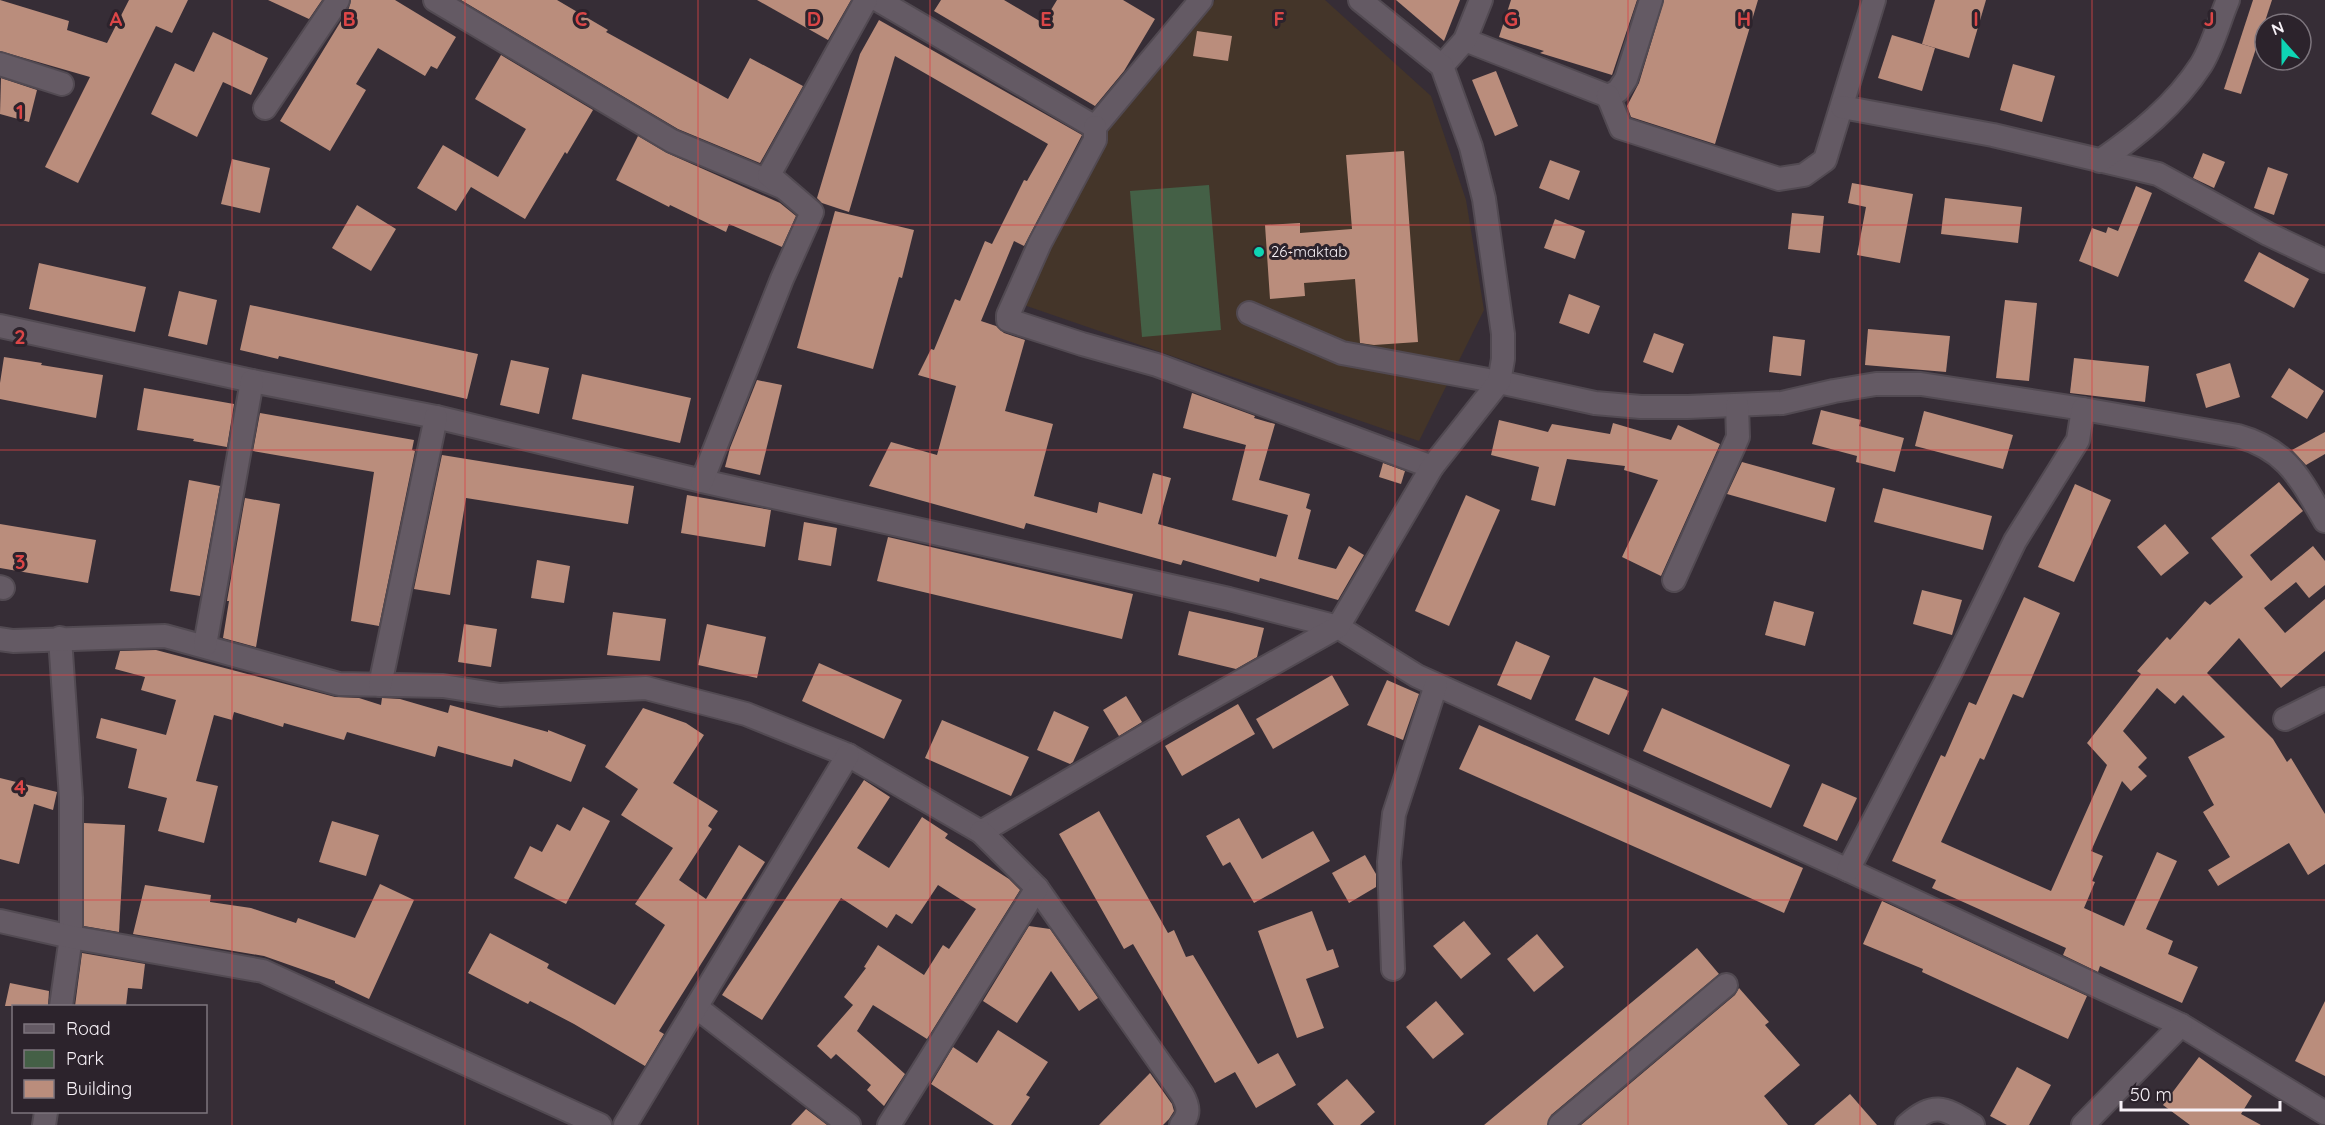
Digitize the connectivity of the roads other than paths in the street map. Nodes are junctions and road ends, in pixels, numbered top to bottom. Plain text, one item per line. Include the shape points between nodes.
1 (338, 0) edge
2 (435, 0) edge
3 (866, 0) edge
4 (878, 0) edge
5 (1201, 0) edge
6 (1360, 0) edge
7 (1481, 0) edge
8 (1651, 0) edge
9 (1874, 0) edge
10 (2228, 0) edge
11 (1465, 40) junction
12 (0, 64) edge
13 (1442, 66) junction
14 (62, 84) dead end
15 (1608, 96) junction
16 (1842, 107) junction
17 (265, 108) dead end
18 (1095, 127) junction
19 (2100, 161) junction
20 (787, 189) junction
21 (2325, 261) edge
22 (1249, 313) dead end
23 (0, 326) edge
24 (252, 381) junction
25 (1499, 382) junction
26 (1737, 405) junction
27 (2084, 409) junction
28 (436, 417) junction
29 (1432, 467) junction
30 (702, 481) junction
31 (2325, 521) edge
32 (1674, 580) dead end
33 (1338, 627) junction
34 (60, 638) junction
35 (0, 639) edge
36 (205, 645) junction
37 (380, 685) junction
38 (1436, 685) junction
39 (2325, 699) edge
40 (2285, 719) dead end
41 (848, 755) junction
42 (981, 832) junction
43 (1848, 870) junction
44 (1037, 888) junction
45 (0, 921) edge
46 (71, 938) junction
47 (1393, 969) dead end
48 (1726, 985) dead end
49 (61, 1005) edge
50 (696, 1007) junction
51 (2181, 1026) junction
52 (2325, 1113) edge
53 (600, 1125) edge
54 (625, 1125) edge
55 (849, 1125) edge
56 (889, 1125) edge
57 (1181, 1125) edge
58 (1560, 1125) edge
59 (1907, 1125) edge
60 (1973, 1125) edge
61 (2082, 1125) edge

1 - 17 street
2 - 20 street via 672,141
3 - 20 street via 769,175
4 - 18 street
5 - 18 street
6 - 13 street
7 - 11 street
8 - 15 street via 1626,79 1618,91
9 - 16 street
10 - 19 street via 2202,63 2173,102
11 - 13 street
11 - 15 street
12 - 14 street
13 - 25 street via 1471,147 1484,199 1503,334
15 - 16 street via 1620,128 1779,179 1804,175 1825,160
16 - 19 street via 1993,135
18 - 29 street via 1095,140 1040,243 1008,320 1157,365
19 - 21 street via 2158,174
20 - 30 street via 812,212
22 - 25 street via 1342,353
23 - 24 street
24 - 28 street
24 - 36 street
25 - 26 street via 1595,403 1641,407
25 - 29 street
26 - 27 street via 1782,403 1876,384 1921,384
26 - 32 street via 1738,437
27 - 31 street via 2259,442 2293,470
27 - 43 street via 2078,440 2015,541
28 - 30 street
28 - 37 street
29 - 33 street
30 - 33 street
33 - 38 street
33 - 42 street
34 - 35 street
34 - 36 street via 165,636
34 - 46 street via 71,798
36 - 37 street via 339,684
37 - 41 street via 443,686 500,695 646,688 746,714
38 - 43 street
38 - 47 street via 1394,814 1389,862
39 - 40 street
41 - 42 street
41 - 50 street
42 - 44 street
43 - 51 street
44 - 56 street
44 - 57 street via 1182,1094 1188,1105 1188,1117
45 - 46 street
46 - 49 street
46 - 53 street via 263,971
48 - 58 street
50 - 54 street
50 - 55 street
51 - 52 street
51 - 61 street
59 - 60 street via 1928,1110 1939,1108

